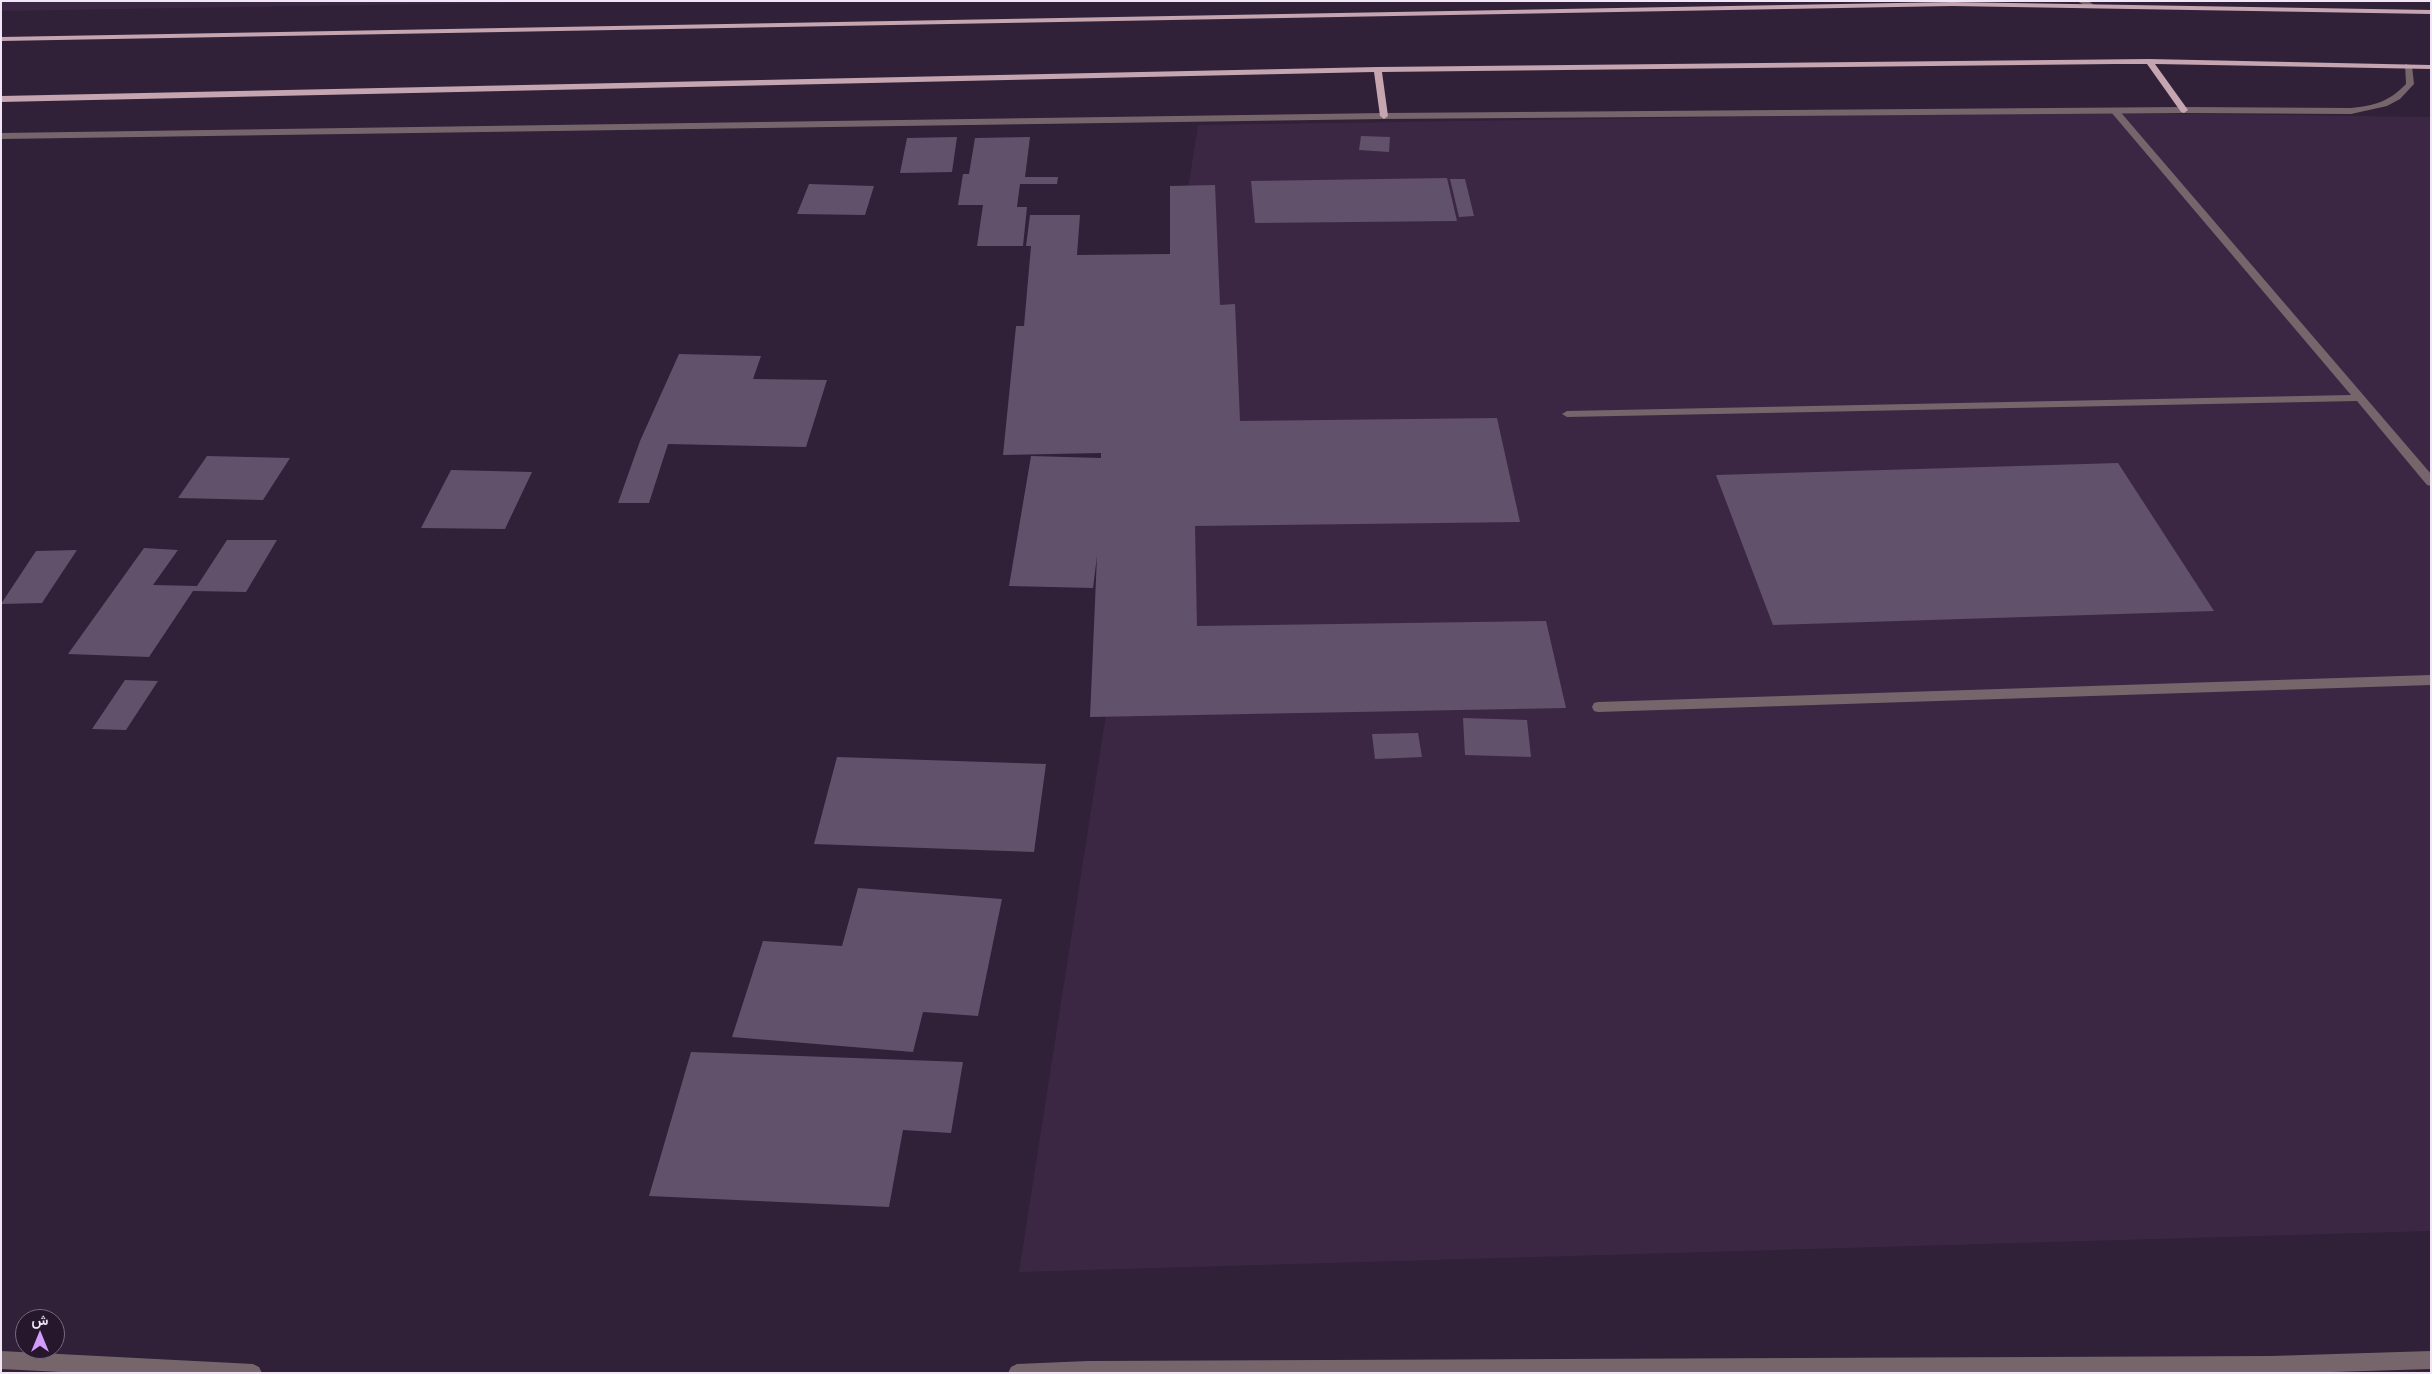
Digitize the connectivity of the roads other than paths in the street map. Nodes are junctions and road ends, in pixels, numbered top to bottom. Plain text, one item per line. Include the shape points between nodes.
1 (2081, 1) edge
2 (2092, 6) junction
3 (2431, 12) edge
4 (1, 39) edge
5 (2149, 61) junction
6 (2408, 66) junction
7 (2431, 66) edge
8 (1378, 69) junction
9 (1, 99) edge
10 (2114, 110) junction
11 (2184, 110) junction
12 (1384, 116) junction
13 (1, 136) edge
14 (2359, 398) junction
15 (1566, 414) dead end
16 (2431, 482) edge
17 (2431, 680) edge
18 (1598, 707) dead end
19 (1, 1360) edge
20 (2431, 1360) edge
21 (2273, 1369) edge
22 (1641, 1370) edge
23 (253, 1373) edge
24 (1017, 1373) edge

1 - 2 street
2 - 3 main road
2 - 4 main road via 1952,4
5 - 6 main road
5 - 8 main road
5 - 11 main road
6 - 7 main road
6 - 11 street via 2410,84 2399,97 2373,110
8 - 9 main road
8 - 12 main road
10 - 11 street
10 - 12 street
10 - 14 street
12 - 13 street
14 - 15 street
14 - 16 street
17 - 18 street
19 - 23 street
20 - 21 street
21 - 22 street
22 - 24 street via 1088,1370

